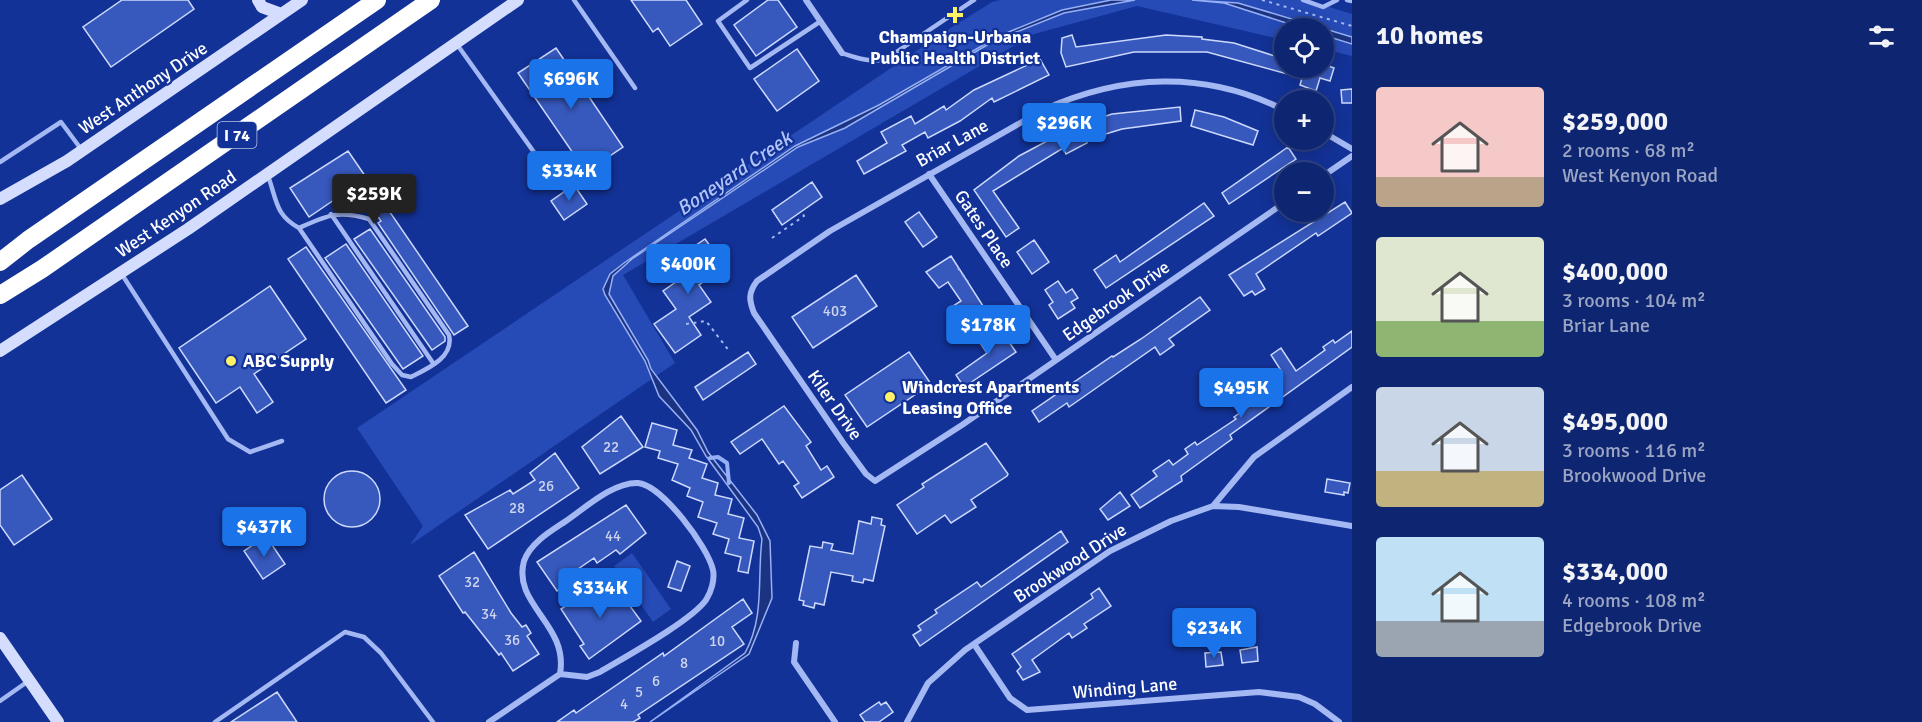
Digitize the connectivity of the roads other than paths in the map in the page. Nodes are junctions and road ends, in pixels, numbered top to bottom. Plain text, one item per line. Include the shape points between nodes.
1 (258, 0) edge
2 (278, 0) edge
3 (302, 0) edge
4 (377, 0) edge
5 (432, 0) edge
6 (518, 0) edge
7 (574, 0) edge
8 (747, 0) edge
9 (806, 0) edge
10 (974, 0) edge
11 (1303, 0) edge
12 (1337, 0) edge
13 (1347, 0) edge
14 (1352, 1) edge
15 (281, 14) junction
16 (821, 21) junction
17 (456, 43) junction
18 (842, 53) joint
19 (635, 88) dead end
20 (1274, 106) edge
21 (1334, 138) edge
22 (1352, 149) edge
23 (82, 151) junction
24 (1352, 156) edge
25 (0, 162) edge
26 (1334, 168) edge
27 (267, 174) junction
28 (929, 174) junction
29 (556, 183) dead end
30 (0, 199) edge
31 (1274, 210) edge
32 (331, 214) junction
33 (299, 228) junction
34 (28, 240) junction
35 (0, 253) edge
36 (0, 262) edge
37 (42, 269) junction
38 (121, 273) junction
39 (0, 295) edge
40 (0, 308) edge
41 (775, 344) joint
42 (0, 351) edge
43 (1056, 360) junction
44 (433, 363) junction
45 (1352, 387) edge
46 (282, 441) dead end
47 (873, 481) joint
48 (1213, 506) junction
49 (1352, 526) edge
50 (0, 638) edge
51 (796, 643) dead end
52 (974, 644) junction
53 (560, 674) junction
54 (30, 681) junction
55 (0, 701) edge
56 (58, 722) edge
57 (214, 722) edge
58 (433, 722) edge
59 (489, 722) edge
60 (835, 722) edge
61 (908, 722) edge
62 (1339, 722) edge

1 - 15 street via 262,7
2 - 15 street
3 - 15 street, West Anthony Drive
4 - 34 highway, I 74
5 - 37 highway, I 74
6 - 17 street, West Kenyon Road
7 - 19 lane
8 - 16 lane via 718,21 750,68
9 - 16 street
10 - 18 lane via 886,59 870,61
11 - 12 lane via 1323,7
13 - 14 lane
15 - 23 street, West Anthony Drive
16 - 18 street
17 - 27 street, West Kenyon Road
17 - 29 lane
20 - 28 street, Briar Lane via 1205,83 1159,81 1117,85 1092,90 1043,110
21 - 22 street
23 - 25 lane via 61,122
23 - 30 street, West Anthony Drive
24 - 26 street
27 - 33 lane via 279,212
27 - 38 street, West Kenyon Road
28 - 41 street, Briar Lane via 830,231 757,281 750,301 754,314
28 - 43 street, Gates Place
31 - 43 street, Edgebrook Drive
32 - 33 lane
32 - 44 lane
32 - 44 lane via 348,213 369,219 449,335 448,353
33 - 44 lane via 402,375 411,377
34 - 35 highway
34 - 36 highway, I 74
37 - 39 highway, I 74
37 - 40 highway
38 - 42 street, West Kenyon Road
38 - 46 lane via 228,439 250,452
41 - 47 street, Kiler Drive
43 - 47 street, Edgebrook Drive via 909,461
45 - 48 street via 1254,457
48 - 49 street
48 - 52 street, Brookwood Drive via 1171,521 1110,551
50 - 54 street
51 - 60 street via 794,662
52 - 61 street, Brookwood Drive via 928,683
52 - 62 street, Winding Lane via 1010,698 1027,710 1259,692 1299,697
53 - 53 street via 587,677 600,672 699,608 711,591 713,570 707,556 666,500 645,485 622,486 596,501 544,536 525,560 522,571 526,592 560,645
53 - 59 street
54 - 55 lane
54 - 56 street
57 - 58 lane via 345,632 364,637 381,654

